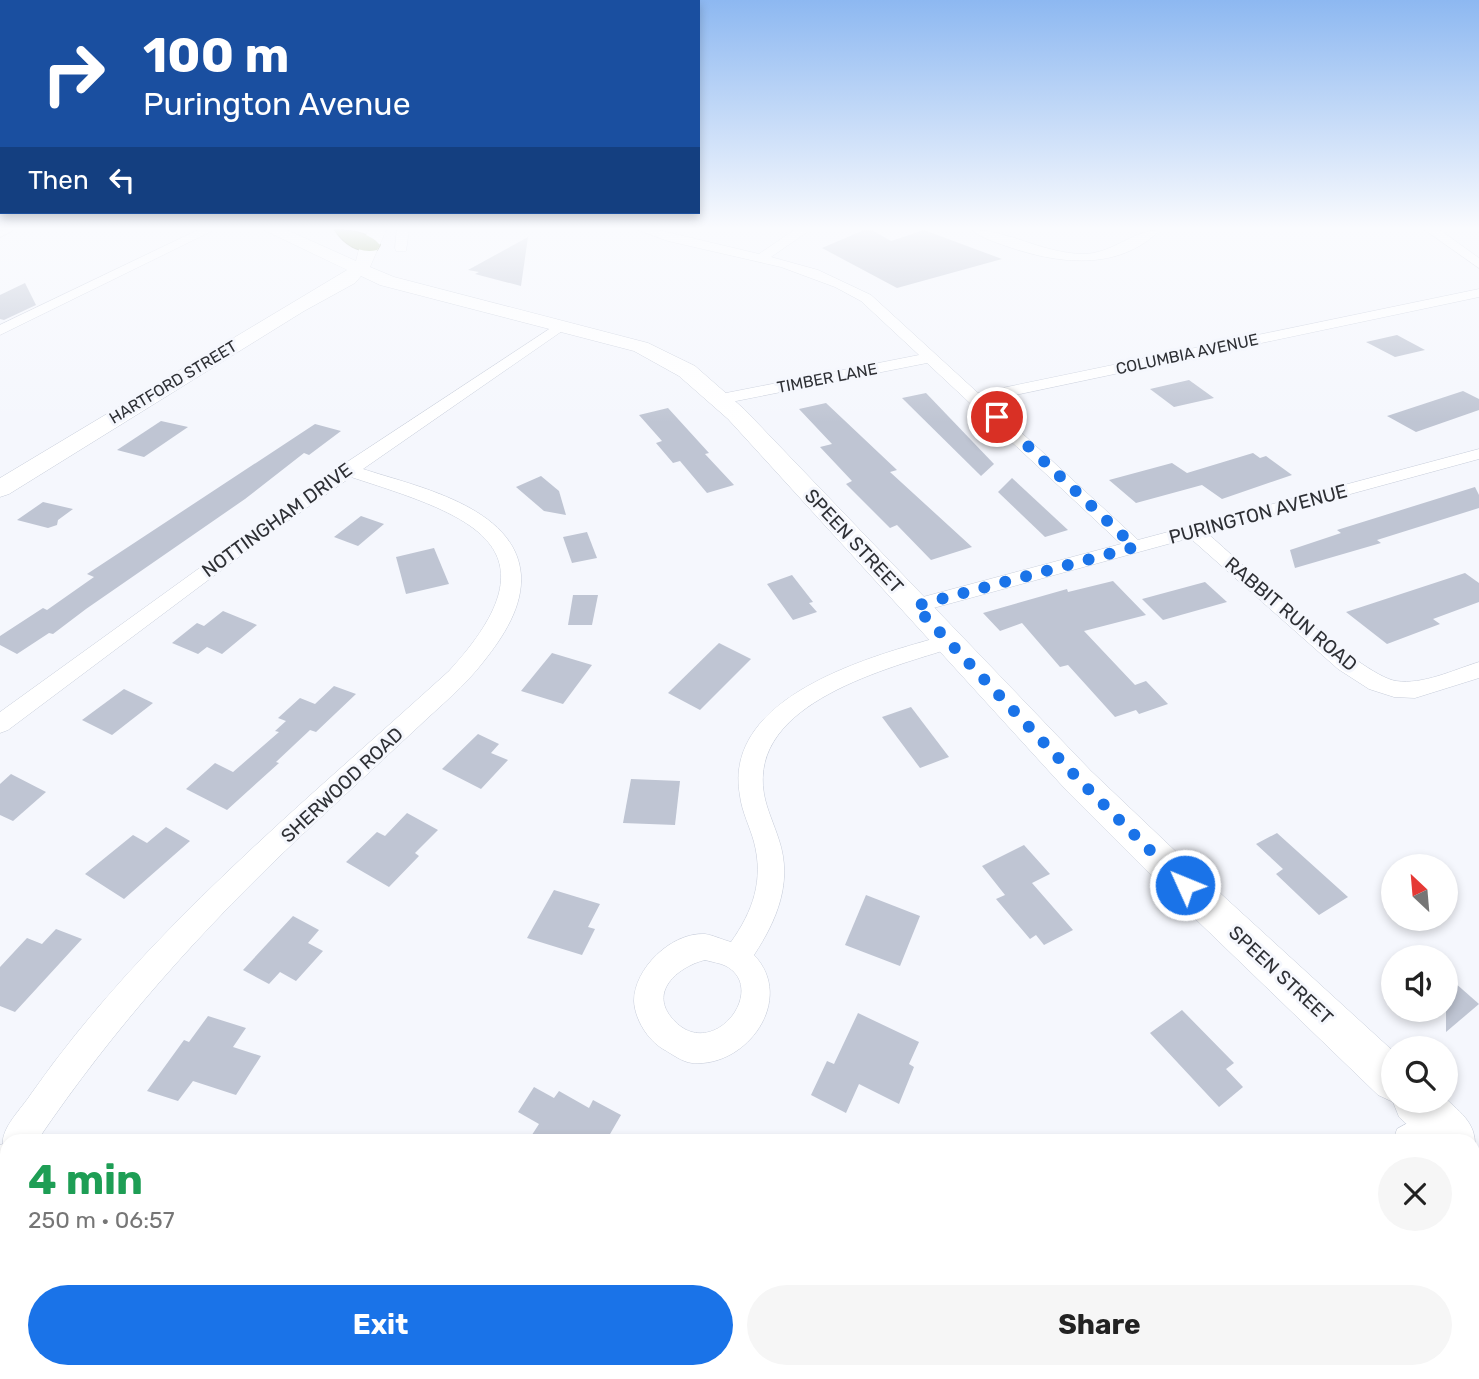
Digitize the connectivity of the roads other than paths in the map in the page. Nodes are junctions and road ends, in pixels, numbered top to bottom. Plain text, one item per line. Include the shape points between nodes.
1 (75, 294) edge
2 (308, 294) edge
3 (321, 294) edge
4 (441, 294) edge
5 (859, 294) edge
6 (1473, 294) edge
7 (297, 307) junction
8 (560, 326) junction
9 (0, 331) edge
10 (932, 357) junction
11 (977, 398) junction
12 (721, 399) junction
13 (1479, 454) edge
14 (347, 470) junction
15 (0, 489) edge
16 (1193, 531) junction
17 (1135, 547) junction
18 (915, 606) junction
19 (947, 642) junction
20 (1479, 670) edge
21 (0, 724) edge
22 (737, 957) dead end
23 (1381, 1069) edge
24 (23, 1134) edge

1 - 9 street
2 - 7 street
3 - 7 street, HARTFORD STREET
4 - 8 street, SPEEN STREET
5 - 10 street
6 - 11 street, COLUMBIA AVENUE
7 - 15 street, HARTFORD STREET
8 - 12 street, SPEEN STREET via 650,351 687,371
8 - 14 street, NOTTINGHAM DRIVE
10 - 11 street
10 - 12 street, TIMBER LANE
11 - 17 street
12 - 18 street, SPEEN STREET
13 - 16 street, PURINGTON AVENUE
14 - 21 street, NOTTINGHAM DRIVE
14 - 24 street, SHERWOOD ROAD via 447,504 494,537 511,567 511,593 502,619 457,677 205,912 138,981 72,1059
16 - 17 street, PURINGTON AVENUE
16 - 20 street, RABBIT RUN ROAD via 1346,664 1377,683 1415,690
17 - 18 street, PURINGTON AVENUE
18 - 19 street, SPEEN STREET
19 - 22 street via 825,687 788,708 762,738 750,772 751,789 767,842 772,890 760,922
19 - 23 street, SPEEN STREET via 1132,834

